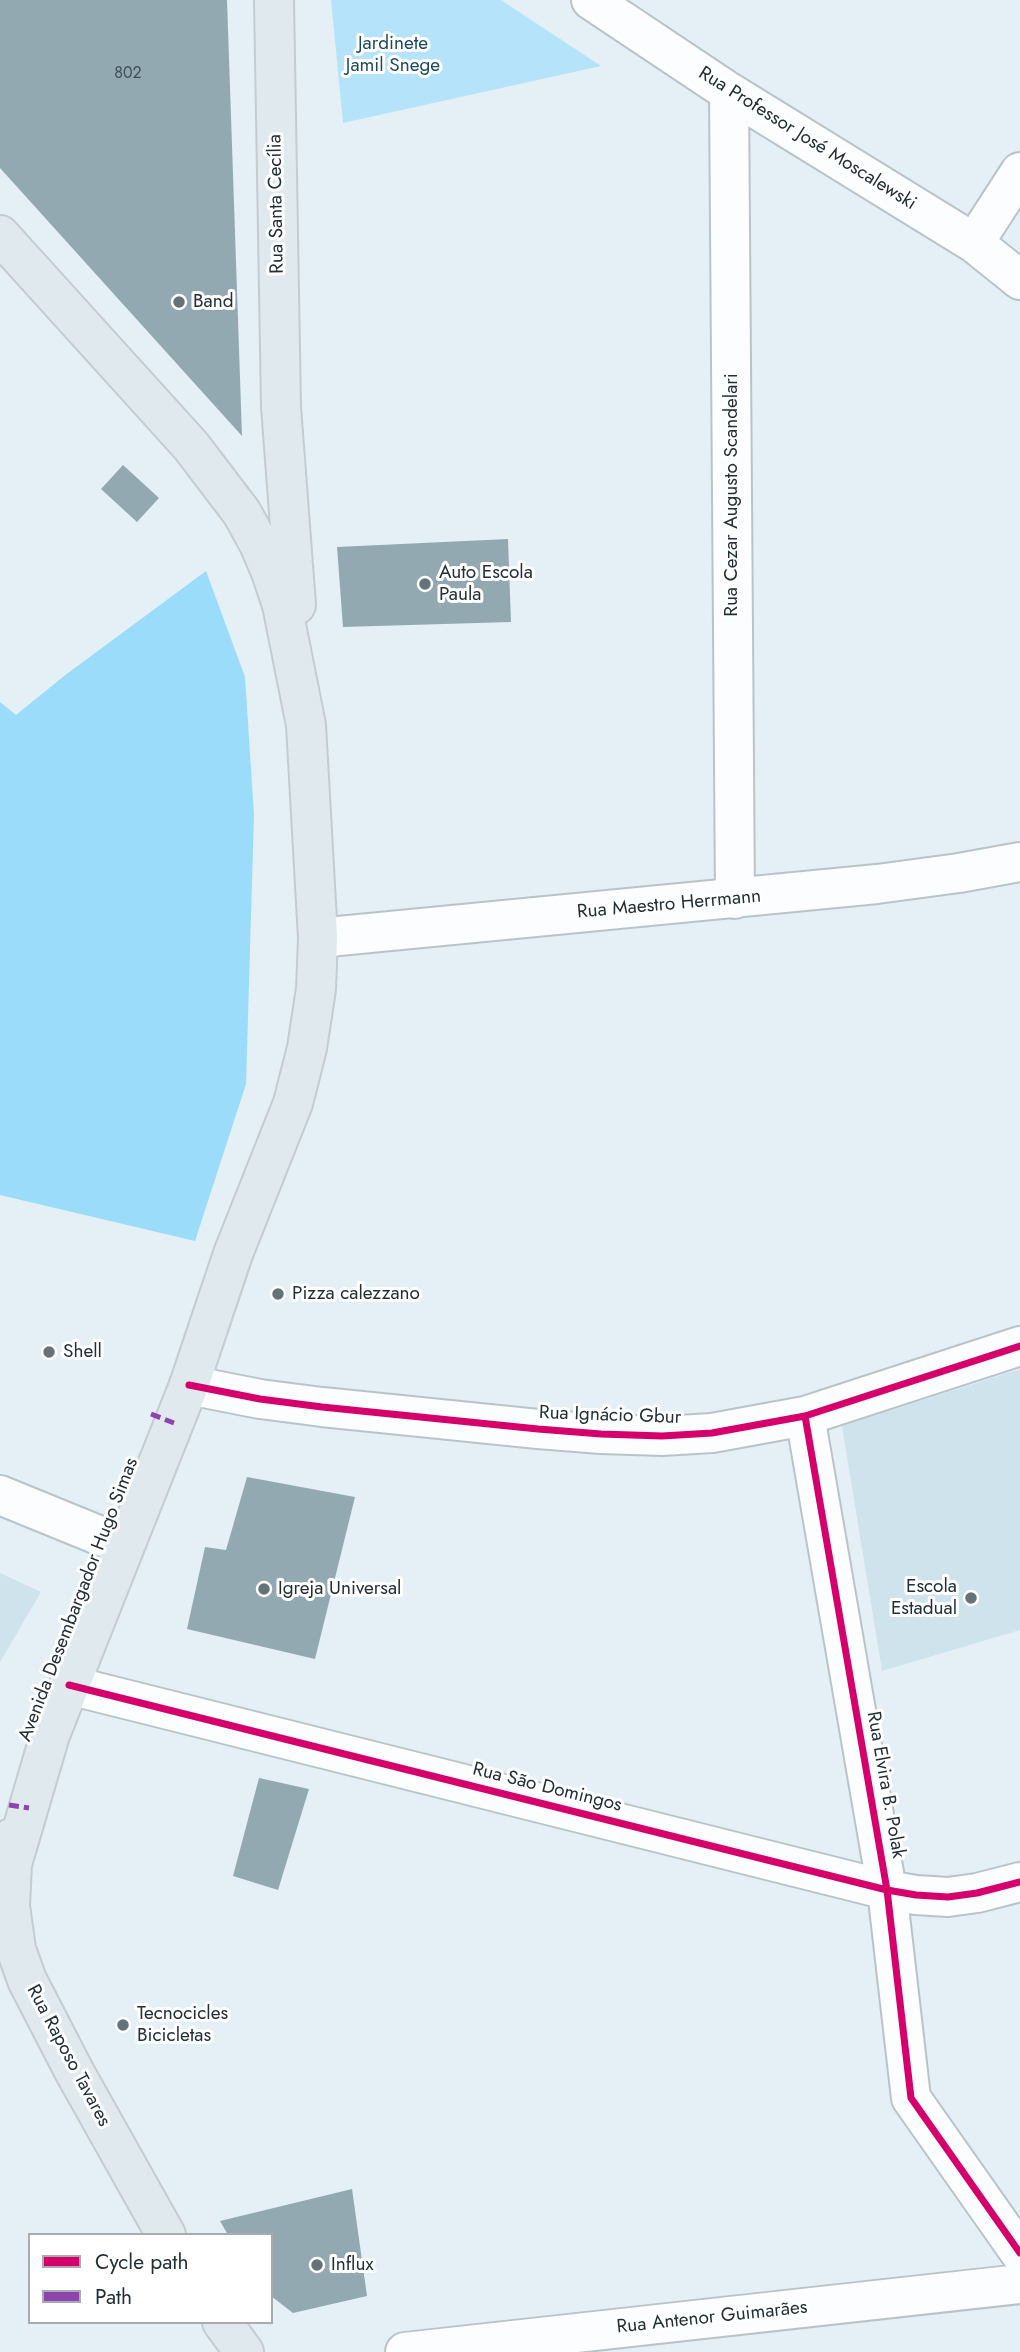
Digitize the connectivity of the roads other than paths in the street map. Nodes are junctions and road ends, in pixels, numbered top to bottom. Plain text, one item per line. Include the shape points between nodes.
1 (274, 0) edge
2 (591, 0) edge
3 (729, 92) junction
4 (1020, 172) edge
5 (0, 235) edge
6 (974, 243) junction
7 (1020, 281) edge
8 (281, 407) junction
9 (259, 544) junction
10 (306, 725) junction
11 (1020, 862) edge
12 (735, 899) junction
13 (318, 938) junction
14 (233, 1254) junction
15 (1020, 1346) edge
16 (189, 1385) junction
17 (805, 1416) junction
18 (0, 1494) edge
19 (103, 1537) junction
20 (69, 1685) junction
21 (6, 1865) edge
22 (1020, 1882) edge
23 (887, 1890) junction
24 (165, 2233) edge
25 (1020, 2253) edge
26 (1020, 2284) edge
27 (223, 2324) edge
28 (531, 2345) edge
29 (244, 2352) edge
30 (405, 2352) edge

1 - 8 main road, Rua Santa Cecília
2 - 3 street, Rua Professor José Moscalewski
3 - 6 street, Rua Professor José Moscalewski
3 - 12 street, Rua Cezar Augusto Scandelari
4 - 6 street
5 - 9 main road, Avenida Desembargador Hugo Simas via 191,446 242,513
6 - 7 street, Rua Professor José Moscalewski
8 - 9 main road, Rua Santa Cecília
8 - 10 main road, Rua Santa Cecília
9 - 10 main road, Avenida Desembargador Hugo Simas via 282,606
10 - 13 main road, Avenida Desembargador Hugo Simas
11 - 12 street, Rua Maestro Herrmann
12 - 13 street, Rua Maestro Herrmann
13 - 14 main road, Avenida Desembargador Hugo Simas via 316,989 293,1103
14 - 16 main road, Avenida Desembargador Hugo Simas
14 - 19 main road, Avenida Desembargador Hugo Simas via 151,1414
15 - 17 street, Rua Ignácio Gbur
16 - 17 street, Rua Ignácio Gbur via 322,1407 601,1434 712,1433
16 - 20 main road, Avenida Desembargador Hugo Simas
17 - 23 street, Rua Elvira B. Polak
18 - 19 street
19 - 20 main road via 104,1560 64,1663
19 - 21 main road, Avenida Desembargador Hugo Simas via 40,1695 16,1770
20 - 21 main road, Avenida Desembargador Hugo Simas
20 - 23 street, Rua São Domingos
21 - 24 main road, Rua Raposo Tavares via 16,1949 27,1980
22 - 23 street, Rua São Domingos via 948,1897
23 - 25 street, Rua Elvira B. Polak via 911,2098
26 - 28 street, Rua Antenor Guimarães
27 - 29 main road
28 - 30 street, Rua Antenor Guimarães

